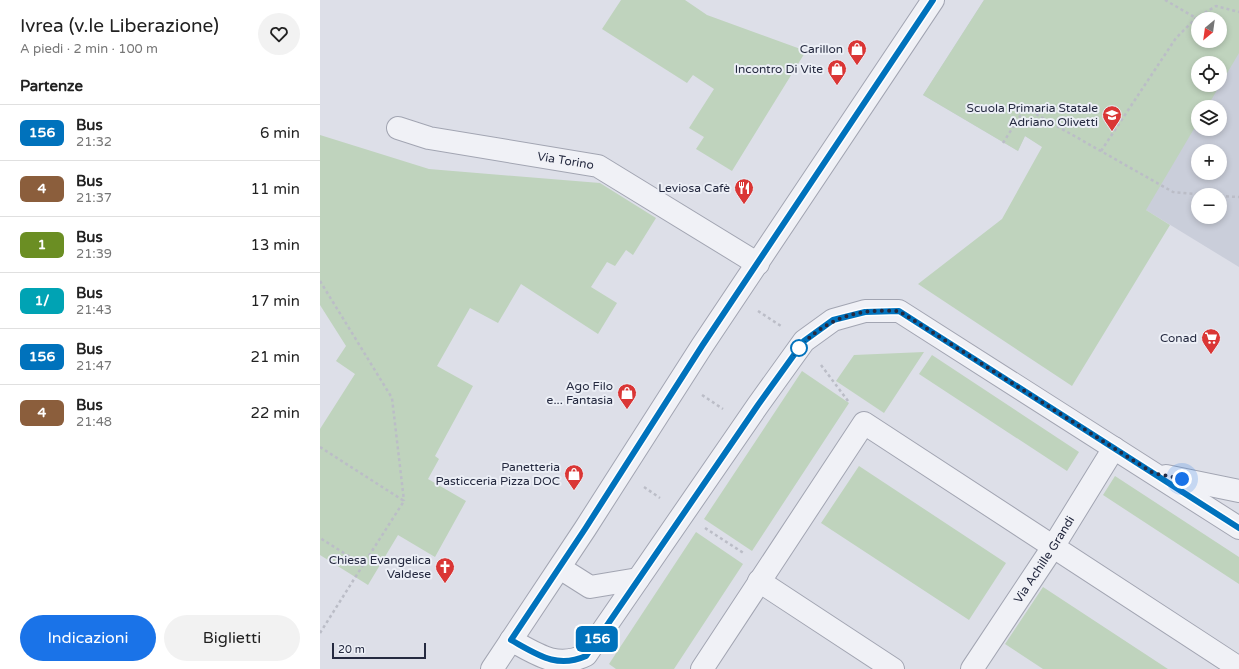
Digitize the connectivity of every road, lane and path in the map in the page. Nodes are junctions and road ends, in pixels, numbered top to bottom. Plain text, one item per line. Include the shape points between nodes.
1 (933, 0) edge
2 (1165, 0) edge
3 (1206, 12) edge
4 (1239, 12) edge
5 (1191, 15) edge
6 (1191, 23) edge
7 (398, 128) dead end
8 (1003, 143) dead end
9 (1101, 151) junction
10 (1191, 194) edge
11 (1227, 196) edge
12 (1239, 197) edge
13 (758, 264) junction
14 (320, 281) edge
15 (752, 308) dead end
16 (804, 341) junction
17 (696, 391) dead end
18 (864, 423) junction
19 (745, 424) junction
20 (320, 447) edge
21 (1114, 448) junction
22 (1153, 473) junction
23 (641, 485) dead end
24 (1239, 491) edge
25 (404, 501) junction
26 (683, 513) junction
27 (1239, 528) edge
28 (320, 538) edge
29 (1053, 547) junction
30 (363, 565) junction
31 (560, 568) junction
32 (763, 575) junction
33 (638, 579) junction
34 (320, 632) edge
35 (511, 640) junction
36 (581, 665) edge
37 (1239, 668) edge
38 (492, 669) edge
39 (702, 669) edge
40 (893, 669) edge
41 (972, 669) edge

1 - 13 street
2 - 5 path
3 - 4 path via 1216,6
6 - 9 path via 1176,38
7 - 13 street, Via Torino via 429,138 598,166
8 - 9 path via 1024,108
9 - 10 path via 1173,192
11 - 12 path
13 - 31 street
14 - 25 path via 392,398
15 - 16 path
16 - 18 path
16 - 19 street
16 - 21 street via 833,320 865,312 899,311
17 - 19 path
18 - 29 street
18 - 32 street
19 - 26 street
20 - 25 path
21 - 22 street
21 - 29 street, Via Achille Grandi
22 - 24 street
22 - 27 street
23 - 26 path
25 - 30 path
26 - 32 path
26 - 33 street
28 - 30 path
29 - 37 street
29 - 41 street, Via Achille Grandi
30 - 34 path
31 - 33 street via 590,587
31 - 35 street
32 - 39 street
32 - 40 street
33 - 36 street
35 - 36 street via 559,664
35 - 38 street

